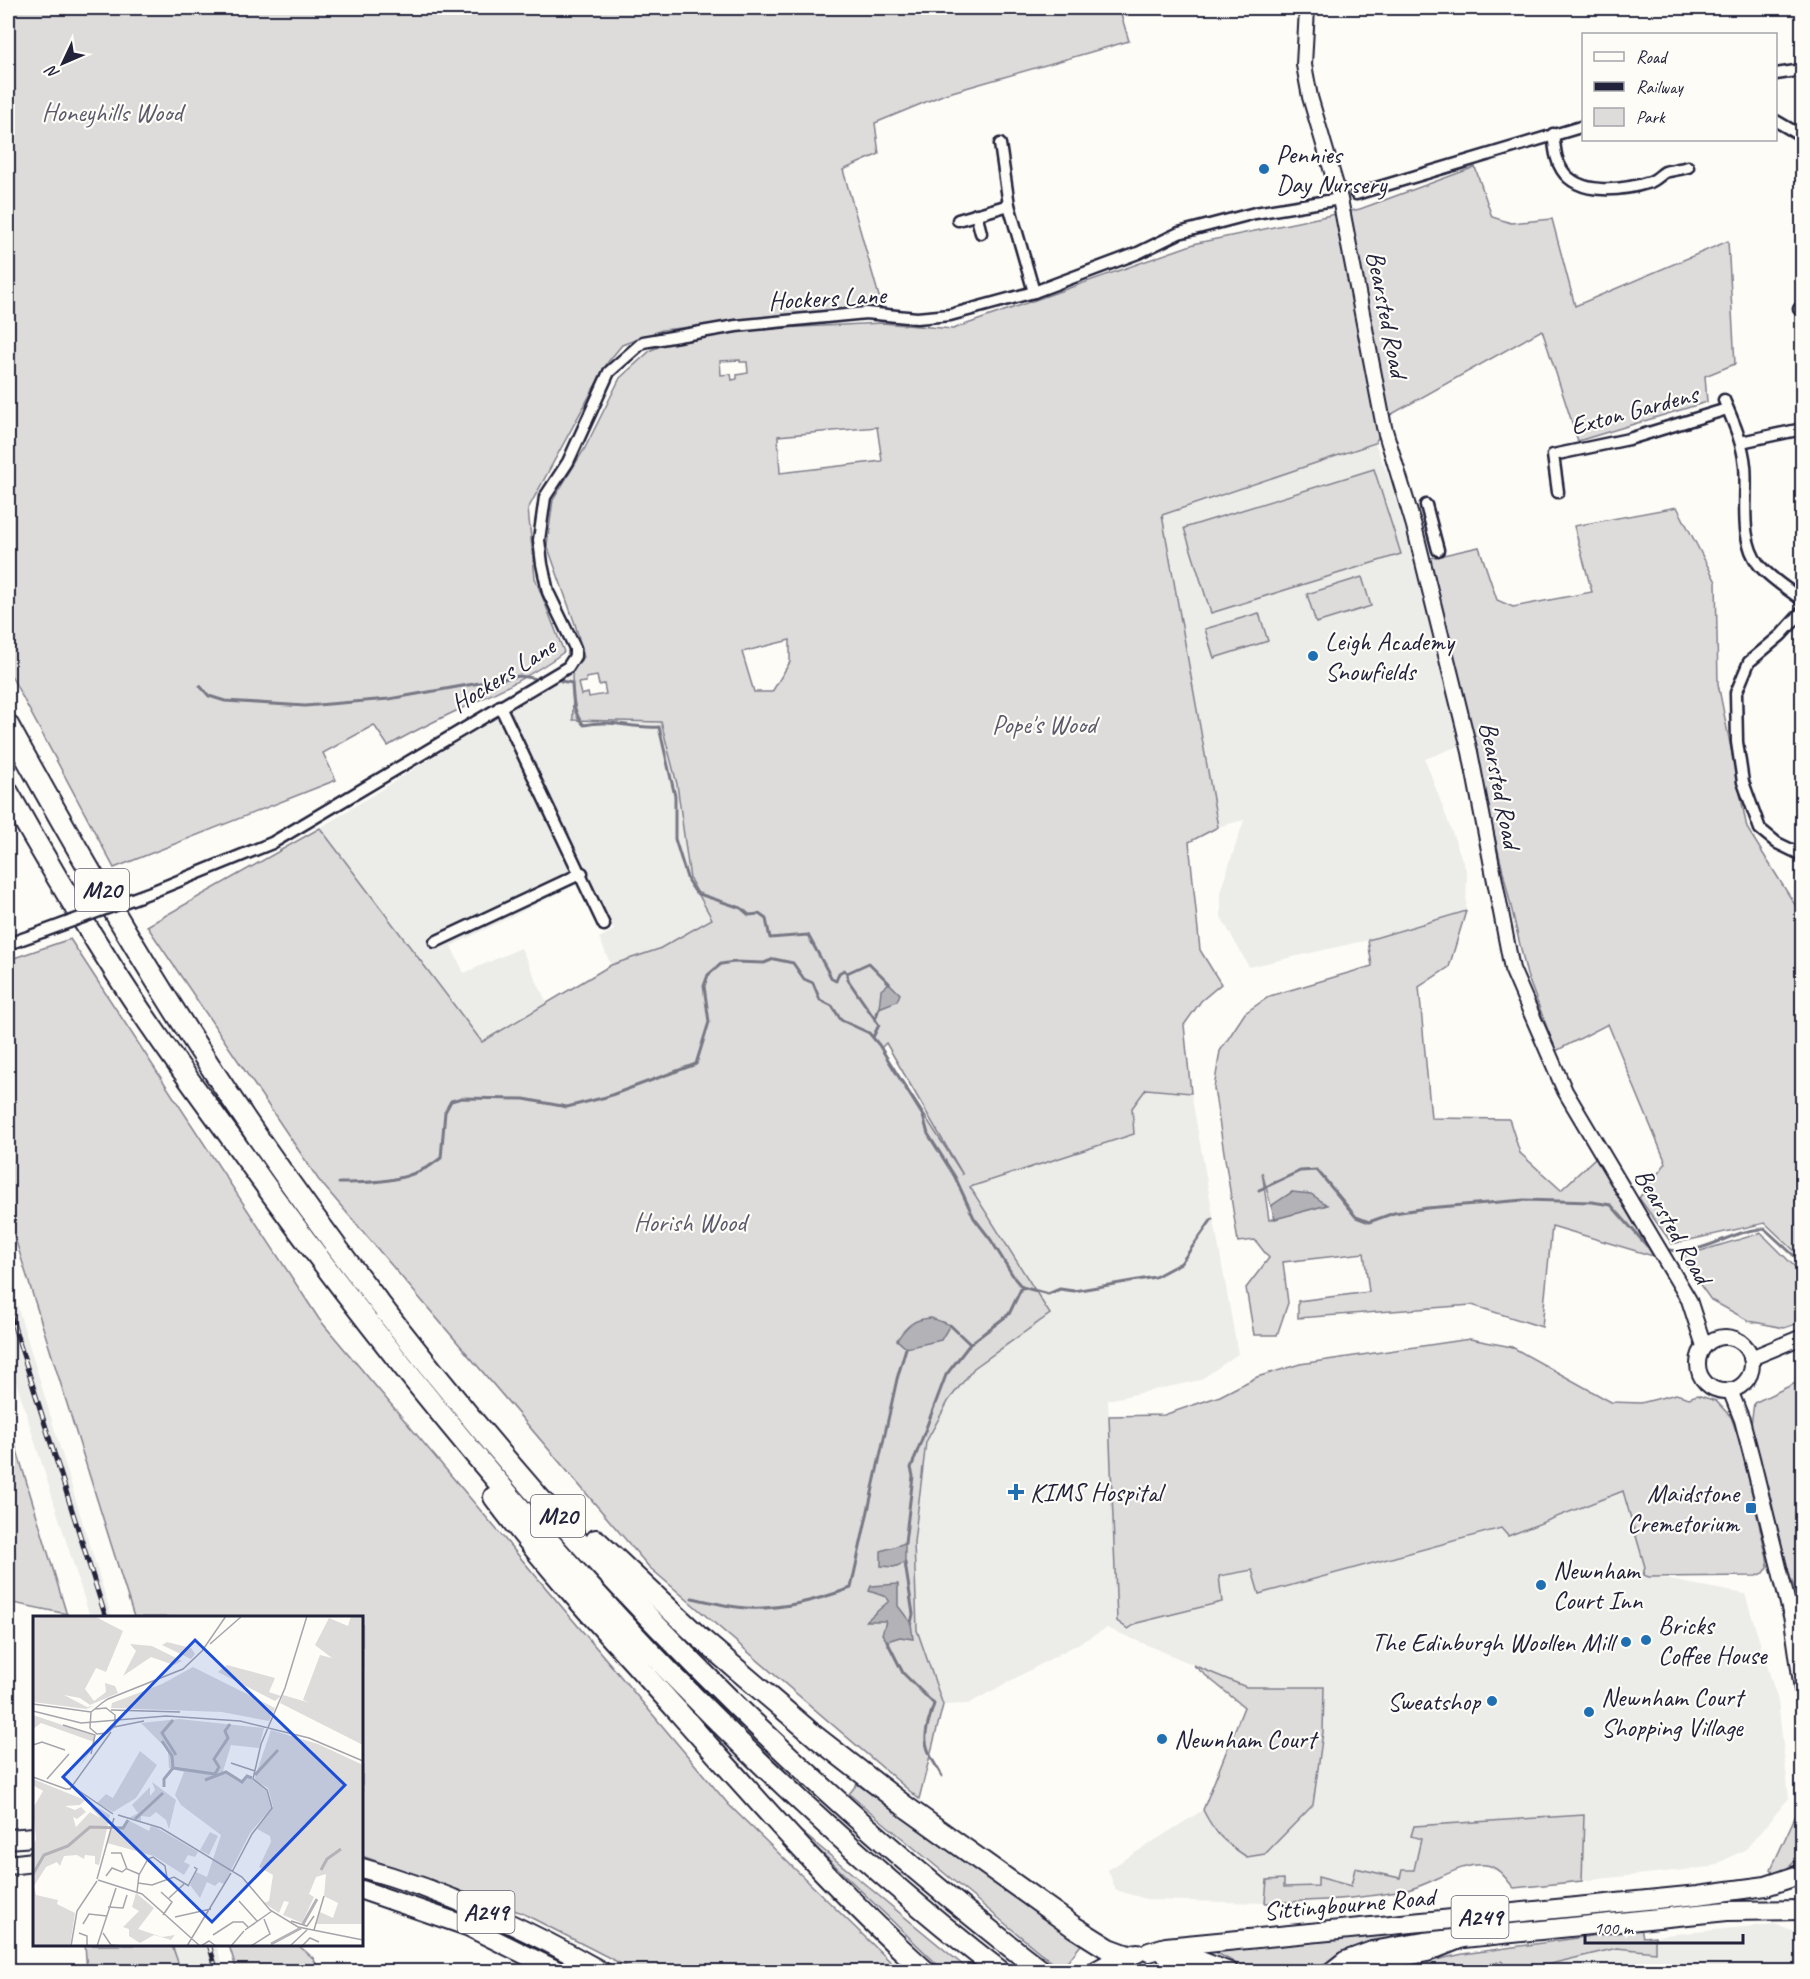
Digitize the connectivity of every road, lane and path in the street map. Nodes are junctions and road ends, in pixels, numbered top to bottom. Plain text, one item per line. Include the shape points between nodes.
1 (1307, 8) edge
2 (1803, 70) edge
3 (1777, 74) edge
4 (1777, 122) edge
5 (1582, 127) edge
6 (1553, 134) junction
7 (1803, 136) edge
8 (1000, 144) dead end
9 (1688, 167) dead end
10 (1356, 194) dead end
11 (1340, 199) junction
12 (1009, 205) junction
13 (976, 214) junction
14 (958, 220) dead end
15 (981, 233) dead end
16 (1034, 292) junction
17 (1803, 429) edge
18 (1741, 442) junction
19 (1557, 492) dead end
20 (1426, 505) dead end
21 (1430, 521) junction
22 (1414, 526) junction
23 (1438, 549) dead end
24 (1803, 600) edge
25 (1803, 612) edge
26 (500, 706) junction
27 (8, 725) edge
28 (8, 792) edge
29 (1803, 855) edge
30 (582, 873) junction
31 (604, 925) dead end
32 (435, 942) dead end
33 (8, 944) edge
34 (1803, 1337) edge
35 (1704, 1346) junction
36 (1751, 1358) junction
37 (1730, 1390) junction
38 (451, 1429) junction
39 (537, 1492) junction
40 (1803, 1690) edge
41 (33, 1837) edge
42 (8, 1839) edge
43 (33, 1862) edge
44 (8, 1865) edge
45 (363, 1868) edge
46 (1803, 1874) edge
47 (363, 1890) edge
48 (1803, 1910) edge
49 (1462, 1937) junction
50 (1149, 1952) junction
51 (1128, 1956) junction
52 (560, 1971) edge
53 (603, 1971) edge
54 (926, 1971) edge
55 (1001, 1971) edge
56 (1042, 1971) edge
57 (1094, 1971) edge
58 (1229, 1971) edge
59 (1331, 1971) edge
60 (1352, 1971) edge

1 - 11 street, Bearsted Road via 1304,65
2 - 3 street
4 - 7 street
5 - 6 street
6 - 9 street via 1563,172 1589,188 1641,185 1657,180 1663,173
6 - 10 street via 1370,195
8 - 12 street
11 - 16 street, Hockers Lane via 1255,213 1179,233 1138,253
11 - 22 street, Bearsted Road via 1384,427
12 - 13 street
12 - 16 street
13 - 14 street
13 - 15 street
16 - 26 street, Hockers Lane via 950,315 917,318 866,313 736,326 643,342 609,372 568,462 545,497 539,540 542,564 548,592 575,656 568,667
17 - 18 street
18 - 19 street, Exton Gardens via 1725,404 1629,439 1549,451
18 - 24 street via 1750,546 1758,564
20 - 21 street
21 - 22 street
21 - 23 street
22 - 35 street, Bearsted Road via 1472,758 1512,969 1565,1091 1689,1300
25 - 29 street via 1749,662 1736,693 1743,782 1760,829 1777,843
26 - 30 street
26 - 33 street, Hockers Lane, bridge via 272,843
27 - 39 highway, M20 via 134,944 258,1137 383,1308
28 - 38 highway, M20 via 108,962 356,1309
30 - 31 street
30 - 32 street
34 - 36 street
35 - 36 street via 1718,1337 1735,1338 1743,1343
35 - 37 street via 1697,1363 1702,1379 1714,1389
36 - 37 street via 1747,1379
37 - 40 street via 1742,1420 1792,1620
38 - 54 highway, M20 via 485,1484 563,1583 825,1876
38 - 55 highway, M20 via 616,1615 710,1711 866,1858
39 - 51 highway, M20 via 592,1536 744,1677 848,1763 1074,1927
39 - 56 highway, M20 via 660,1627 802,1767 902,1858
41 - 42 highway
43 - 44 highway
45 - 53 highway, A249 via 468,1904
46 - 50 highway, Sittingbourne Road / A249 via 1766,1886 1698,1896 1233,1940
47 - 52 highway, A249 via 467,1926
48 - 49 highway, Sittingbourne Road / A249 via 1756,1909
49 - 59 highway, Sittingbourne Road / A249 via 1372,1951
49 - 60 highway via 1427,1951 1375,1961
50 - 51 highway, Sittingbourne Road
50 - 58 highway via 1195,1959
51 - 57 highway, Sittingbourne Road

